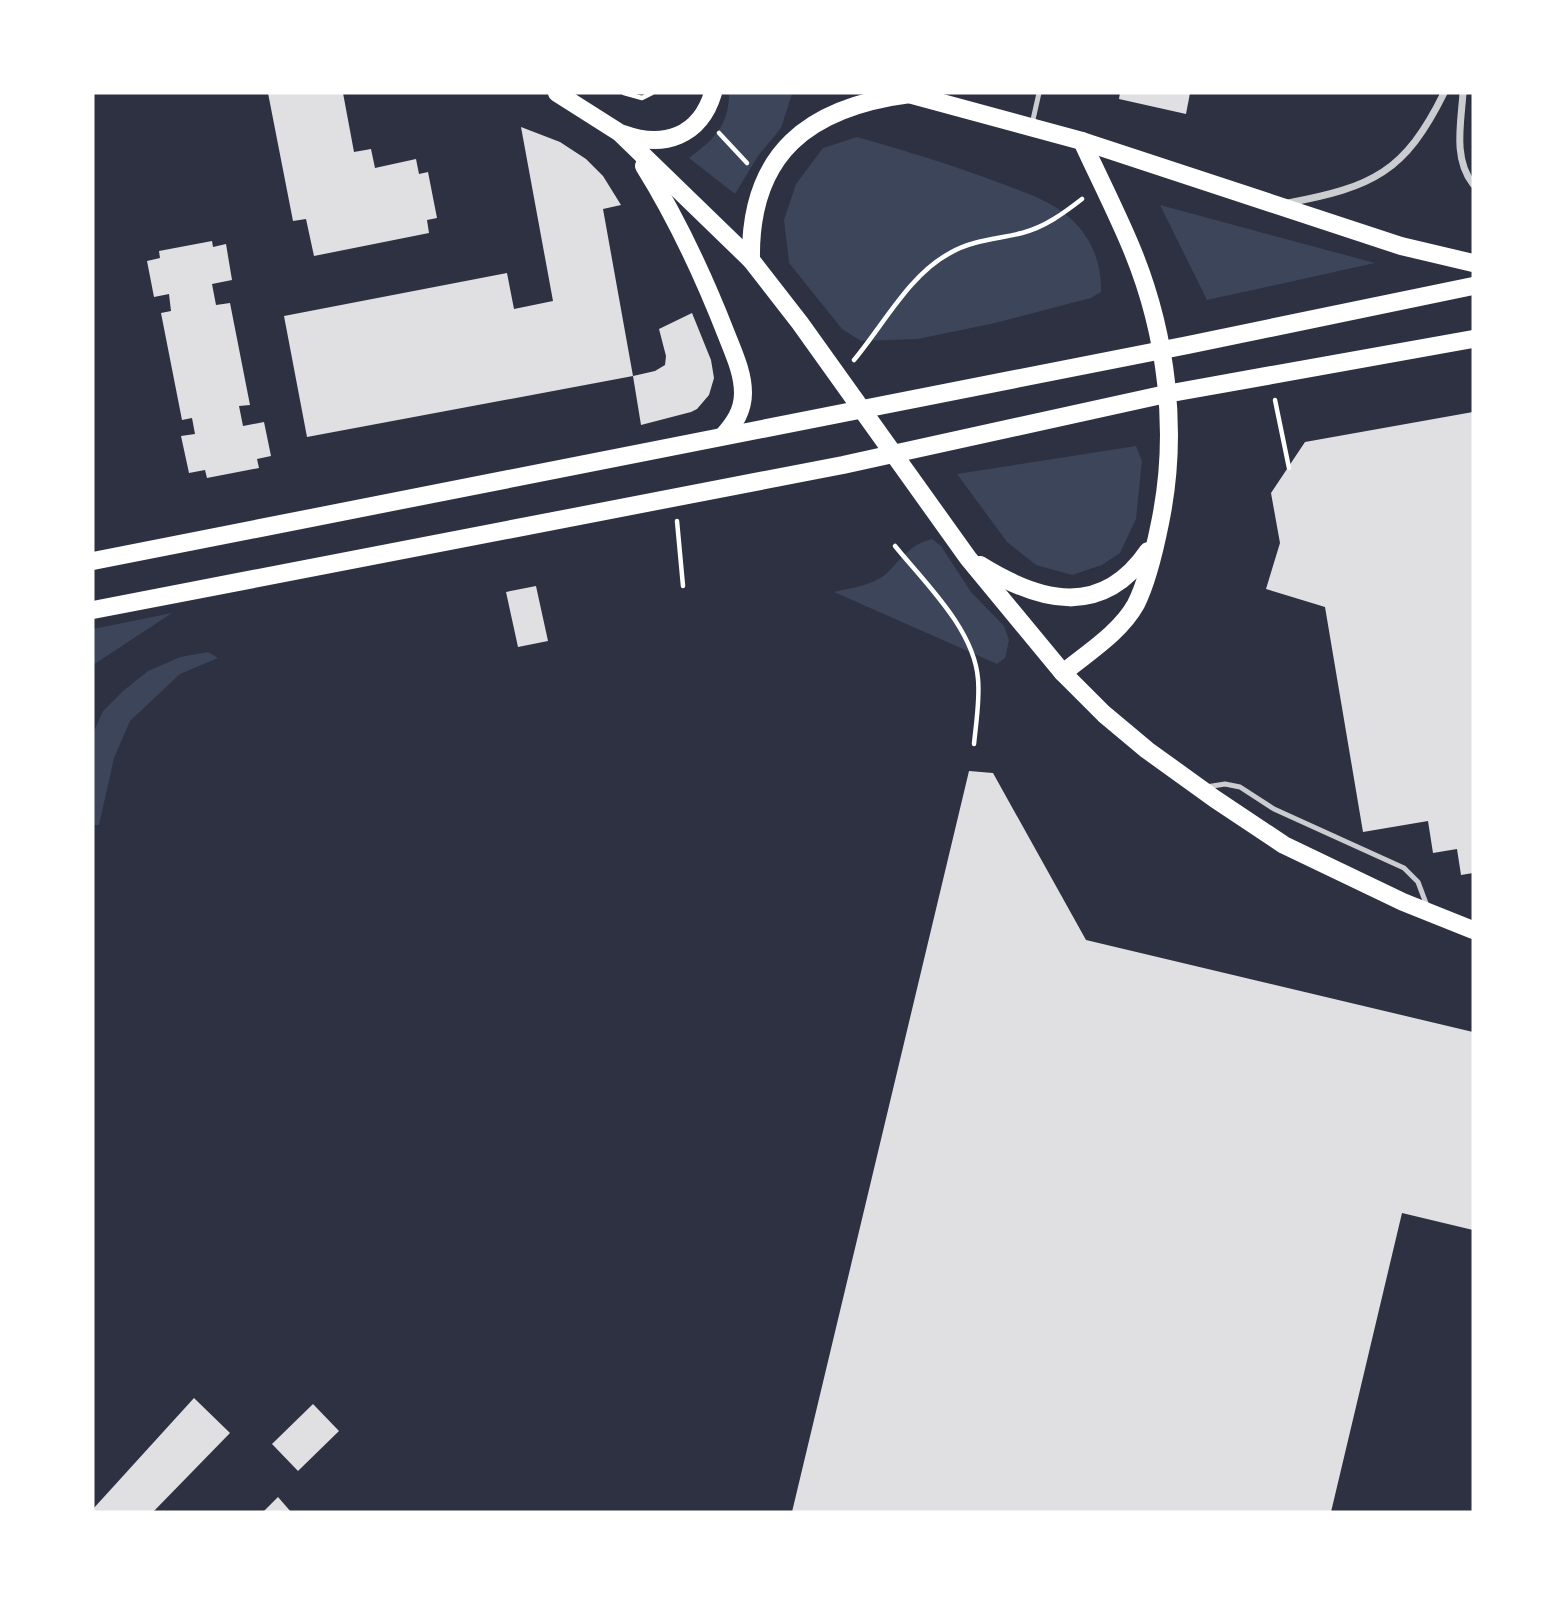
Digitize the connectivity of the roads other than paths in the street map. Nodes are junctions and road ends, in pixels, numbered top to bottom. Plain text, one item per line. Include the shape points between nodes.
1 (557, 93) edge
2 (713, 93) edge
3 (908, 93) edge
4 (1039, 93) edge
5 (1444, 93) edge
6 (1464, 93) edge
7 (1032, 127) junction
8 (626, 139) junction
9 (1082, 141) junction
10 (1473, 184) edge
11 (1280, 205) junction
12 (751, 260) junction
13 (1473, 263) edge
14 (1473, 286) edge
15 (1473, 339) edge
16 (1162, 349) junction
17 (1166, 394) junction
18 (862, 410) junction
19 (723, 436) junction
20 (893, 455) junction
21 (1157, 537) junction
22 (968, 558) junction
23 (93, 561) edge
24 (93, 610) edge
25 (1063, 673) junction
26 (1200, 788) junction
27 (1429, 912) junction
28 (1473, 930) edge

1 - 8 main road
2 - 8 main road via 703,116 689,130 671,138
3 - 7 main road
3 - 12 main road via 820,119 789,144 764,182 752,219
4 - 7 lane
5 - 11 street via 1417,141 1385,172 1351,188
6 - 10 street via 1460,150 1463,168
7 - 9 main road
8 - 12 main road
8 - 19 main road via 663,197 694,260 739,369 742,404
9 - 11 main road
9 - 16 main road via 1138,265
11 - 13 main road via 1411,249
12 - 18 main road
14 - 16 main road
15 - 17 main road
16 - 17 main road
16 - 18 main road
17 - 20 main road
17 - 21 main road via 1169,450
18 - 19 main road
18 - 20 main road
19 - 23 main road
20 - 22 main road
20 - 24 main road
21 - 22 main road via 1127,577 1106,591 1082,597 1018,586
21 - 25 main road via 1135,605 1119,627
22 - 25 main road
25 - 26 main road via 1104,714
26 - 27 main road via 1284,845
26 - 27 lane via 1240,787 1274,808 1404,868 1418,882
27 - 28 main road

